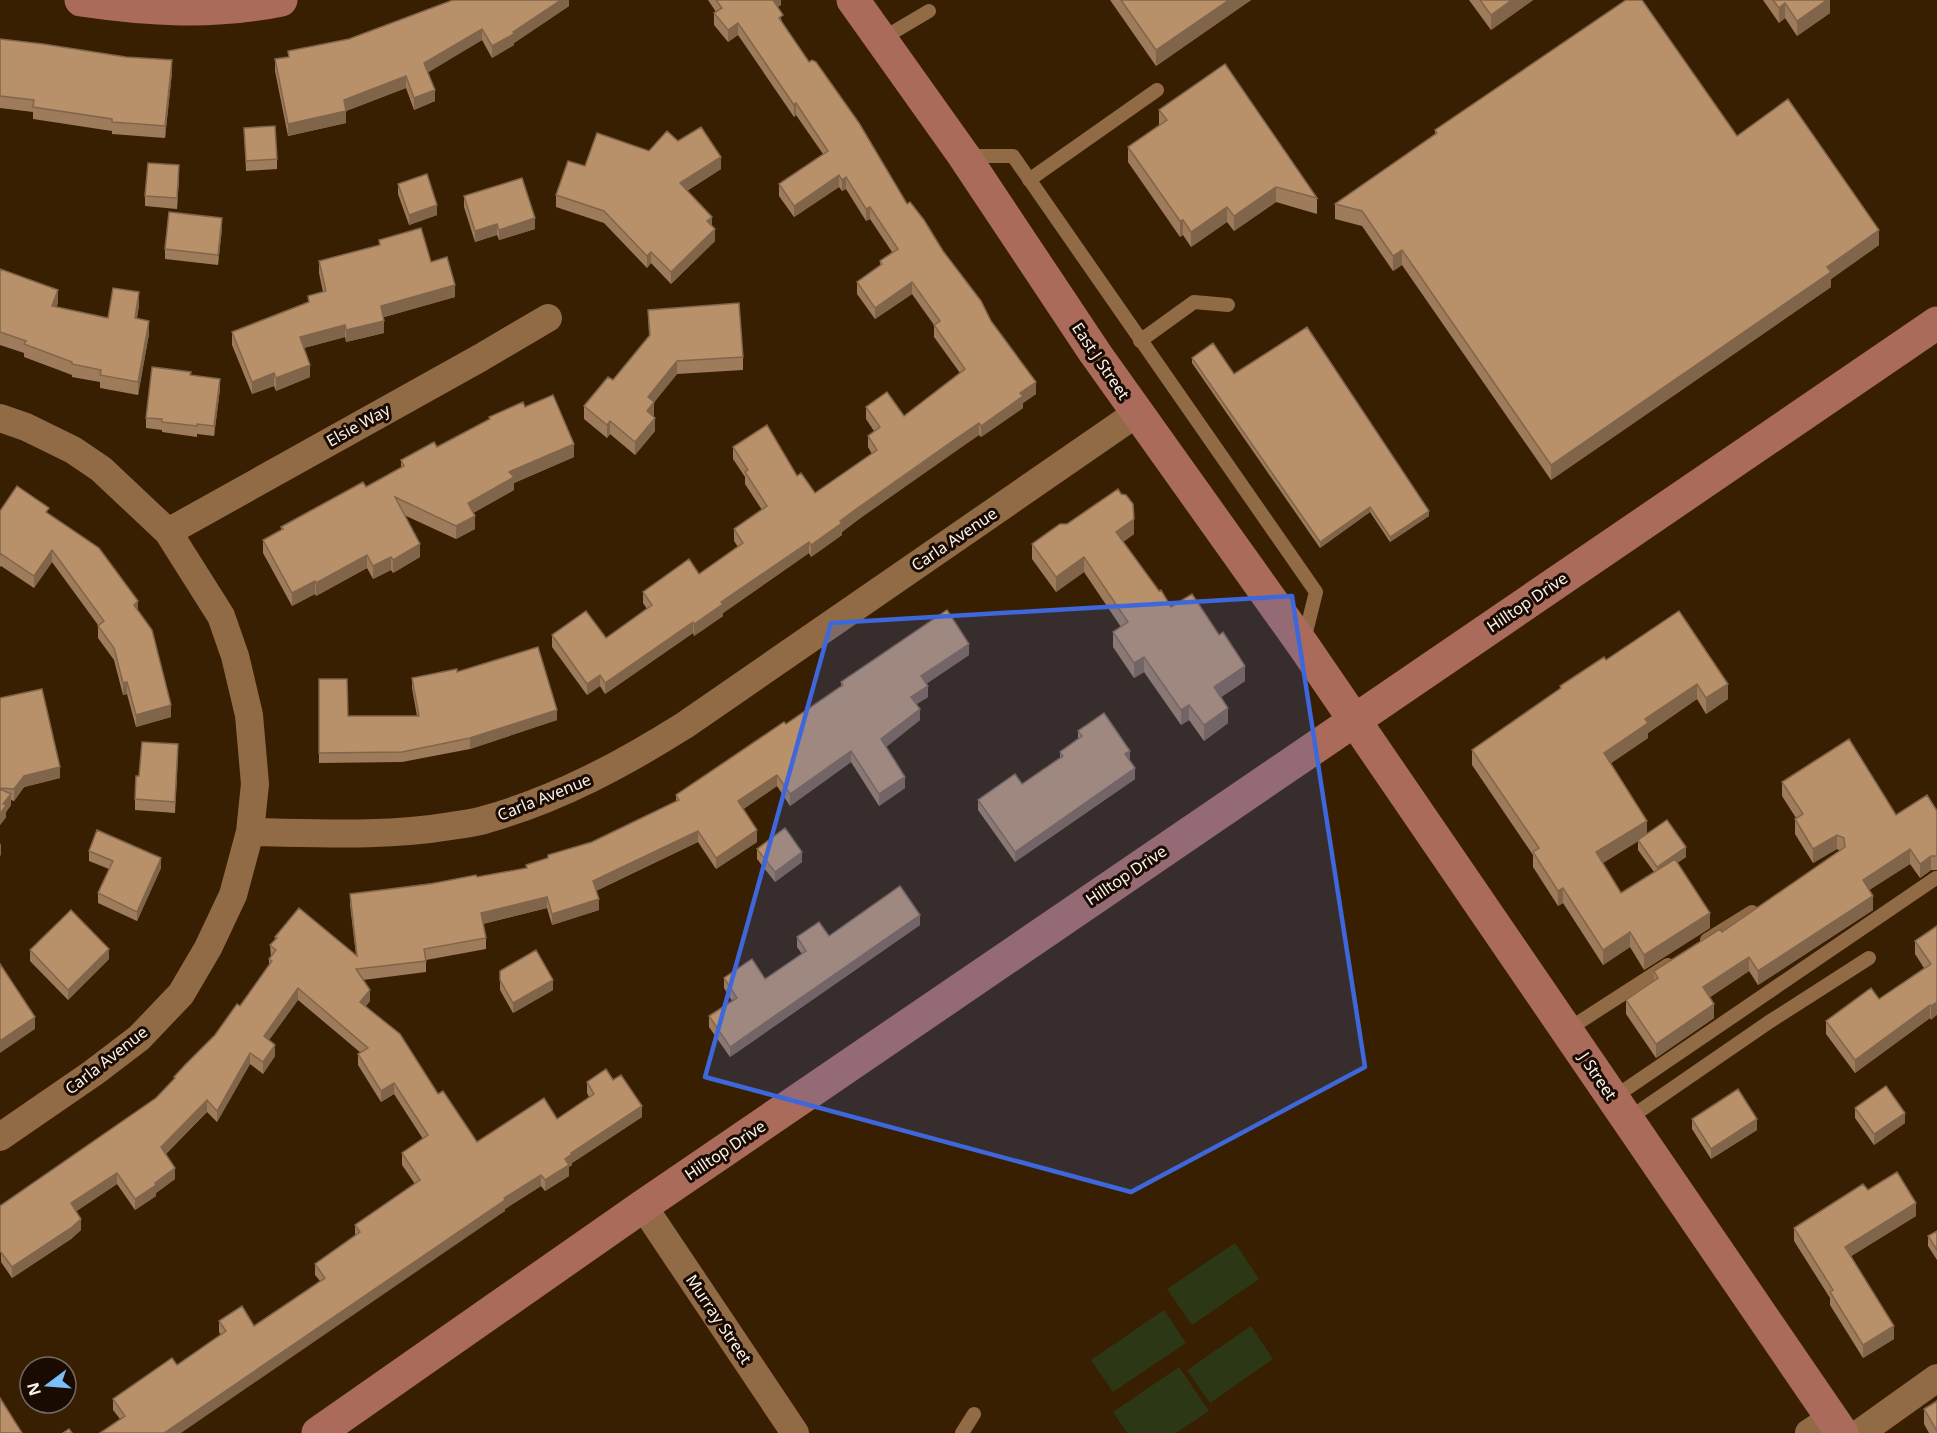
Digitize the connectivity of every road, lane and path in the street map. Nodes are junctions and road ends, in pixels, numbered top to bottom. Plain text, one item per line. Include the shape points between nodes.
1 (81, 0) edge
2 (281, 0) edge
3 (853, 0) edge
4 (929, 11) dead end
5 (880, 40) junction
6 (1157, 90) dead end
7 (964, 156) junction
8 (1029, 180) junction
9 (1228, 305) dead end
10 (548, 318) dead end
11 (1937, 323) edge
12 (1140, 341) junction
13 (1137, 414) junction
14 (0, 418) edge
15 (168, 532) junction
16 (1303, 645) junction
17 (1353, 720) junction
18 (250, 832) junction
19 (1936, 878) edge
20 (1767, 902) edge
21 (1696, 947) edge
22 (1869, 958) dead end
23 (1677, 960) edge
24 (1567, 1030) junction
25 (1620, 1108) junction
26 (0, 1137) edge
27 (643, 1206) junction
28 (1937, 1378) edge
29 (974, 1414) dead end
30 (1836, 1429) edge
31 (318, 1433) edge
32 (795, 1433) edge
33 (962, 1433) edge

1 - 2 main road via 178,10
3 - 5 main road, East J Street
4 - 5 lane
5 - 7 main road, East J Street
6 - 8 lane
7 - 8 lane via 1013,156
7 - 13 main road, East J Street
8 - 12 lane
9 - 12 lane via 1194,302
10 - 15 street, Elsie Way
11 - 17 main road, Hilltop Drive
12 - 16 lane via 1317,592
13 - 16 main road, East J Street
13 - 18 street, Carla Avenue via 685,725 590,780 486,820 432,829 385,834
14 - 15 street via 73,450 101,469
15 - 18 street via 221,616 243,685 255,784
16 - 17 main road, East J Street
17 - 24 main road, J Street
17 - 27 main road, Hilltop Drive
18 - 26 street, Carla Avenue via 233,895 181,994 139,1038
19 - 25 lane
20 - 21 lane
22 - 25 lane via 1769,1022
23 - 24 lane
24 - 25 main road, J Street
25 - 30 main road, J Street
27 - 31 main road, Hilltop Drive
27 - 32 street, Murray Street
28 - 30 street
29 - 33 lane

